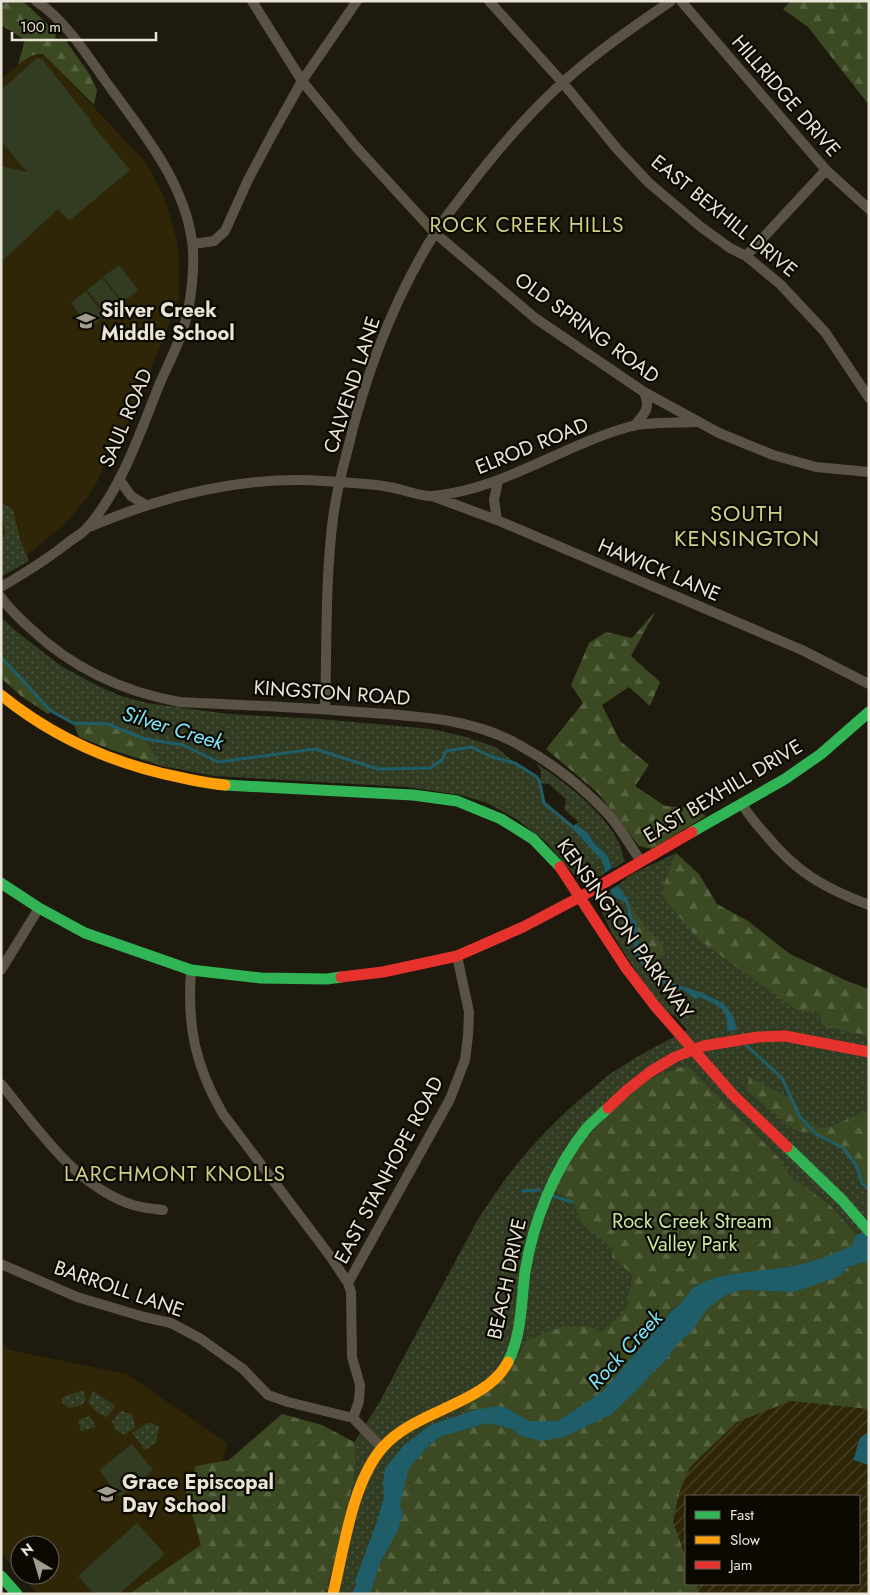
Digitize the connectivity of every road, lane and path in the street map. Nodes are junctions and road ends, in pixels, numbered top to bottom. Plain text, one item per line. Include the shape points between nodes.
1 (36, 1) edge
2 (252, 1) edge
3 (357, 1) edge
4 (489, 1) edge
5 (671, 1) edge
6 (681, 1) edge
7 (302, 81) junction
8 (563, 82) junction
9 (826, 170) junction
10 (869, 209) edge
11 (435, 233) junction
12 (193, 244) junction
13 (746, 256) junction
14 (644, 392) junction
15 (869, 398) edge
16 (697, 422) junction
17 (634, 426) junction
18 (869, 472) edge
19 (119, 479) junction
20 (498, 480) junction
21 (339, 482) junction
22 (432, 496) junction
23 (146, 505) junction
24 (497, 520) junction
25 (87, 528) junction
26 (1, 588) edge
27 (1, 597) edge
28 (869, 684) edge
29 (1, 695) edge
30 (326, 709) junction
31 (869, 712) edge
32 (742, 804) junction
33 (641, 861) junction
34 (1, 883) edge
35 (580, 896) junction
36 (869, 905) edge
37 (39, 908) junction
38 (457, 956) junction
39 (1, 970) edge
40 (191, 970) junction
41 (692, 1049) junction
42 (869, 1052) edge
43 (1, 1084) edge
44 (164, 1210) dead end
45 (868, 1230) edge
46 (1, 1264) edge
47 (348, 1283) junction
48 (353, 1418) junction
49 (382, 1448) junction
50 (1, 1576) edge
51 (17, 1594) edge
52 (333, 1594) edge

1 - 12 street, SAUL ROAD via 68,30 165,167 184,206
2 - 7 street, OLD SPRING ROAD
3 - 7 street
4 - 8 street, EAST BEXHILL DRIVE
5 - 8 street, CALVEND LANE
6 - 9 street, HILLRIDGE DRIVE
7 - 11 street, OLD SPRING ROAD via 357,148
7 - 12 street via 248,180 225,231 214,241
8 - 11 street, CALVEND LANE via 523,121 488,162
8 - 13 street, EAST BEXHILL DRIVE via 649,183 701,227
9 - 10 street, HILLRIDGE DRIVE
9 - 13 street
11 - 14 street, OLD SPRING ROAD via 535,318
11 - 21 street, CALVEND LANE via 406,286 378,349 355,418
12 - 19 street, SAUL ROAD via 189,306 182,329
13 - 15 street, EAST BEXHILL DRIVE via 780,284 825,332
14 - 16 street, OLD SPRING ROAD
14 - 17 street via 648,401 646,411
16 - 17 street, ELROD ROAD
16 - 18 street, OLD SPRING ROAD via 774,455 816,467
17 - 20 street, ELROD ROAD
19 - 23 street via 131,496
19 - 25 street, SAUL ROAD
20 - 22 street, ELROD ROAD
20 - 24 street via 494,500
21 - 22 street, ELROD ROAD
21 - 23 street, ELROD ROAD via 248,483
21 - 30 street, CALVEND LANE via 328,568
22 - 24 street, HAWICK LANE
23 - 25 street, ELROD ROAD
24 - 28 street, HAWICK LANE via 802,650
25 - 26 street, SAUL ROAD via 45,561
27 - 30 street, KINGSTON ROAD via 46,644 87,671 118,685 180,702
29 - 35 street, KENSINGTON PARKWAY via 63,737 106,757 156,773 214,784 413,795 457,801 501,819 533,840 563,870
30 - 33 street, KINGSTON ROAD via 419,716 460,723 519,744 574,781 609,815
31 - 32 street, EAST BEXHILL DRIVE via 821,754
32 - 33 street, EAST BEXHILL DRIVE
32 - 36 street via 796,867 844,896
33 - 35 street, EAST BEXHILL DRIVE
34 - 37 street, EAST BEXHILL DRIVE
35 - 38 street, EAST BEXHILL DRIVE via 523,927
35 - 41 street, KENSINGTON PARKWAY via 635,981
37 - 39 street
37 - 40 street, EAST BEXHILL DRIVE via 84,933
38 - 40 street, EAST BEXHILL DRIVE via 384,972 327,979 261,978
38 - 47 street, EAST STANHOPE ROAD via 469,1012 465,1060 450,1098
40 - 47 street via 191,1028 201,1070 212,1094
41 - 42 street, BEACH DRIVE via 758,1037 785,1036
41 - 45 street, KENSINGTON PARKWAY via 733,1095 829,1187
41 - 49 street, BEACH DRIVE via 668,1060 628,1088 585,1130 555,1178 534,1228 516,1342 507,1364 477,1394 407,1427
43 - 44 street via 71,1167 91,1184 134,1206
46 - 48 street, BARROLL LANE via 77,1297 171,1323 201,1339 243,1369 268,1395
47 - 48 street, EAST STANHOPE ROAD via 352,1357 360,1385
48 - 49 street
49 - 52 street, BEACH DRIVE via 357,1493
50 - 51 street

